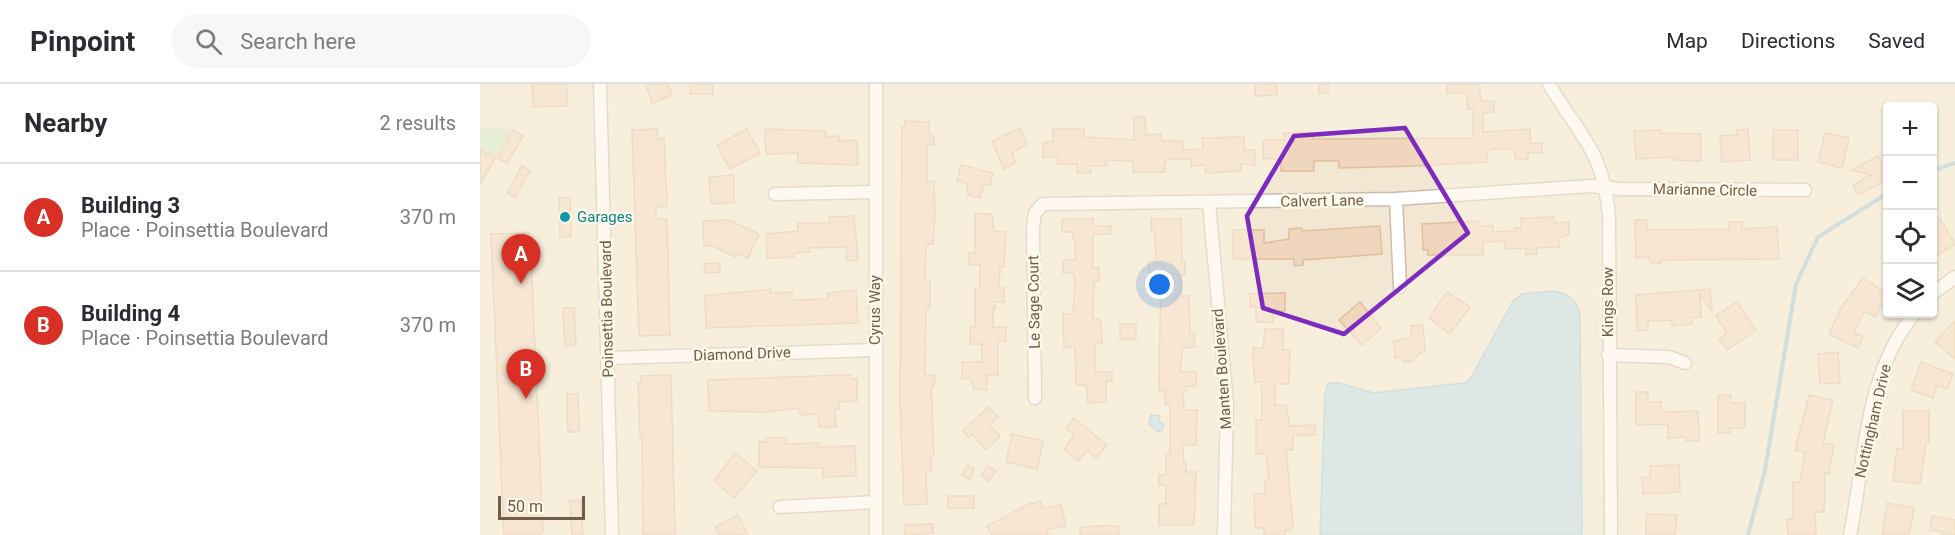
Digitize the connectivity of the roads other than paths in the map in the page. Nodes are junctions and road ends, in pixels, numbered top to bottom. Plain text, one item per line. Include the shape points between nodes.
1 (600, 84) edge
2 (876, 84) edge
3 (1549, 84) edge
4 (1606, 187) junction
5 (1804, 190) dead end
6 (876, 192) junction
7 (775, 194) dead end
8 (1396, 199) junction
9 (1209, 202) junction
10 (1038, 207) joint
11 (1955, 277) edge
12 (1400, 287) dead end
13 (1937, 290) edge
14 (1911, 318) edge
15 (875, 350) junction
16 (1608, 356) junction
17 (608, 358) junction
18 (1684, 363) dead end
19 (1035, 398) dead end
20 (876, 502) junction
21 (780, 507) dead end
22 (612, 535) edge
23 (876, 535) edge
24 (1224, 535) edge
25 (1611, 535) edge
26 (1850, 535) edge

1 - 17 street, Poinsettia Boulevard
2 - 6 street, Cyrus Way
3 - 4 street, Kings Row via 1591,145
4 - 5 street, Marianne Circle
4 - 8 street, Calvert Lane
4 - 16 street, Kings Row
6 - 7 street
6 - 15 street, Cyrus Way
8 - 9 street, Calvert Lane
8 - 12 street
9 - 10 street, Calvert Lane
9 - 24 street, Manten Boulevard via 1227,403
10 - 19 street, Le Sage Court via 1033,228
11 - 13 street
14 - 26 street, Nottingham Drive via 1890,348 1878,381
15 - 17 street, Diamond Drive
15 - 20 street, Cyrus Way
16 - 18 street via 1669,357
16 - 25 street, Kings Row
17 - 22 street, Poinsettia Boulevard
20 - 21 street
20 - 23 street, Cyrus Way

